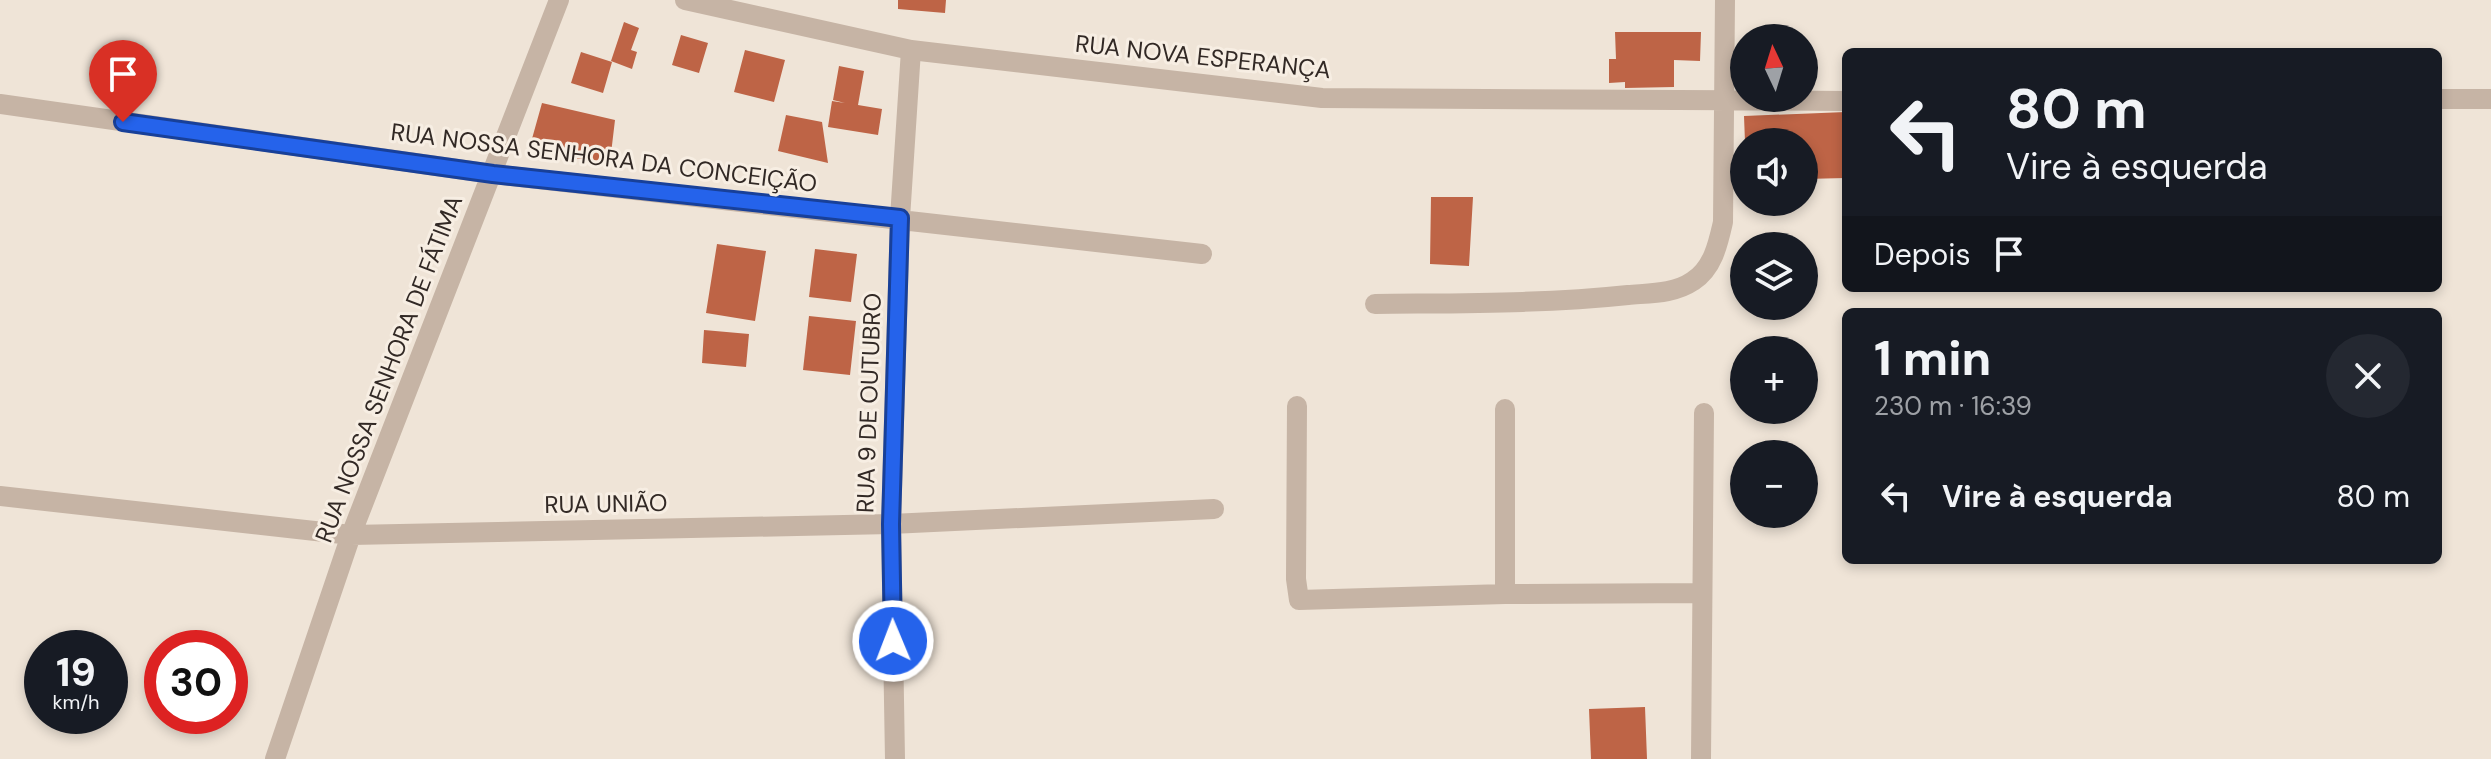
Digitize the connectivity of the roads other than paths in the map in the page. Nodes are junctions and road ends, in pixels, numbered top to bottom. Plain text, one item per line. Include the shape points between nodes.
1 (559, 0) edge
2 (685, 0) edge
3 (1725, 0) edge
4 (911, 50) junction
5 (2442, 99) edge
6 (2491, 99) edge
7 (1842, 101) edge
8 (1723, 102) junction
9 (0, 104) edge
10 (493, 174) junction
11 (900, 218) junction
12 (1202, 254) dead end
13 (1375, 304) dead end
14 (1297, 406) dead end
15 (1505, 409) dead end
16 (1704, 413) dead end
17 (0, 496) edge
18 (1214, 509) dead end
19 (891, 524) junction
20 (351, 535) junction
21 (1702, 593) junction
22 (1505, 594) junction
23 (275, 759) edge
24 (895, 759) edge
25 (1701, 759) edge

1 - 10 street, RUA NOSSA SENHORA DE FÁTIMA
2 - 4 street, RUA NOVA ESPERANÇA
3 - 8 street
4 - 8 street, RUA NOVA ESPERANÇA via 1322,98
4 - 11 street, RUA 9 DE OUTUBRO
5 - 6 street
7 - 8 street
8 - 13 street via 1723,222 1707,269 1693,281 1673,291 1582,300
9 - 10 street, RUA NOSSA SENHORA DA CONCEIÇÃO
10 - 11 street, RUA NOSSA SENHORA DA CONCEIÇÃO
10 - 20 street, RUA NOSSA SENHORA DE FÁTIMA
11 - 12 street, RUA NOSSA SENHORA DA CONCEIÇÃO
11 - 19 street, RUA 9 DE OUTUBRO
14 - 22 street via 1299,600
15 - 22 street
16 - 21 street
17 - 20 street, RUA UNIÃO
18 - 19 street, RUA UNIÃO
19 - 20 street, RUA UNIÃO
19 - 24 street, RUA 9 DE OUTUBRO
20 - 23 street, RUA NOSSA SENHORA DE FÁTIMA
21 - 22 street
21 - 25 street

